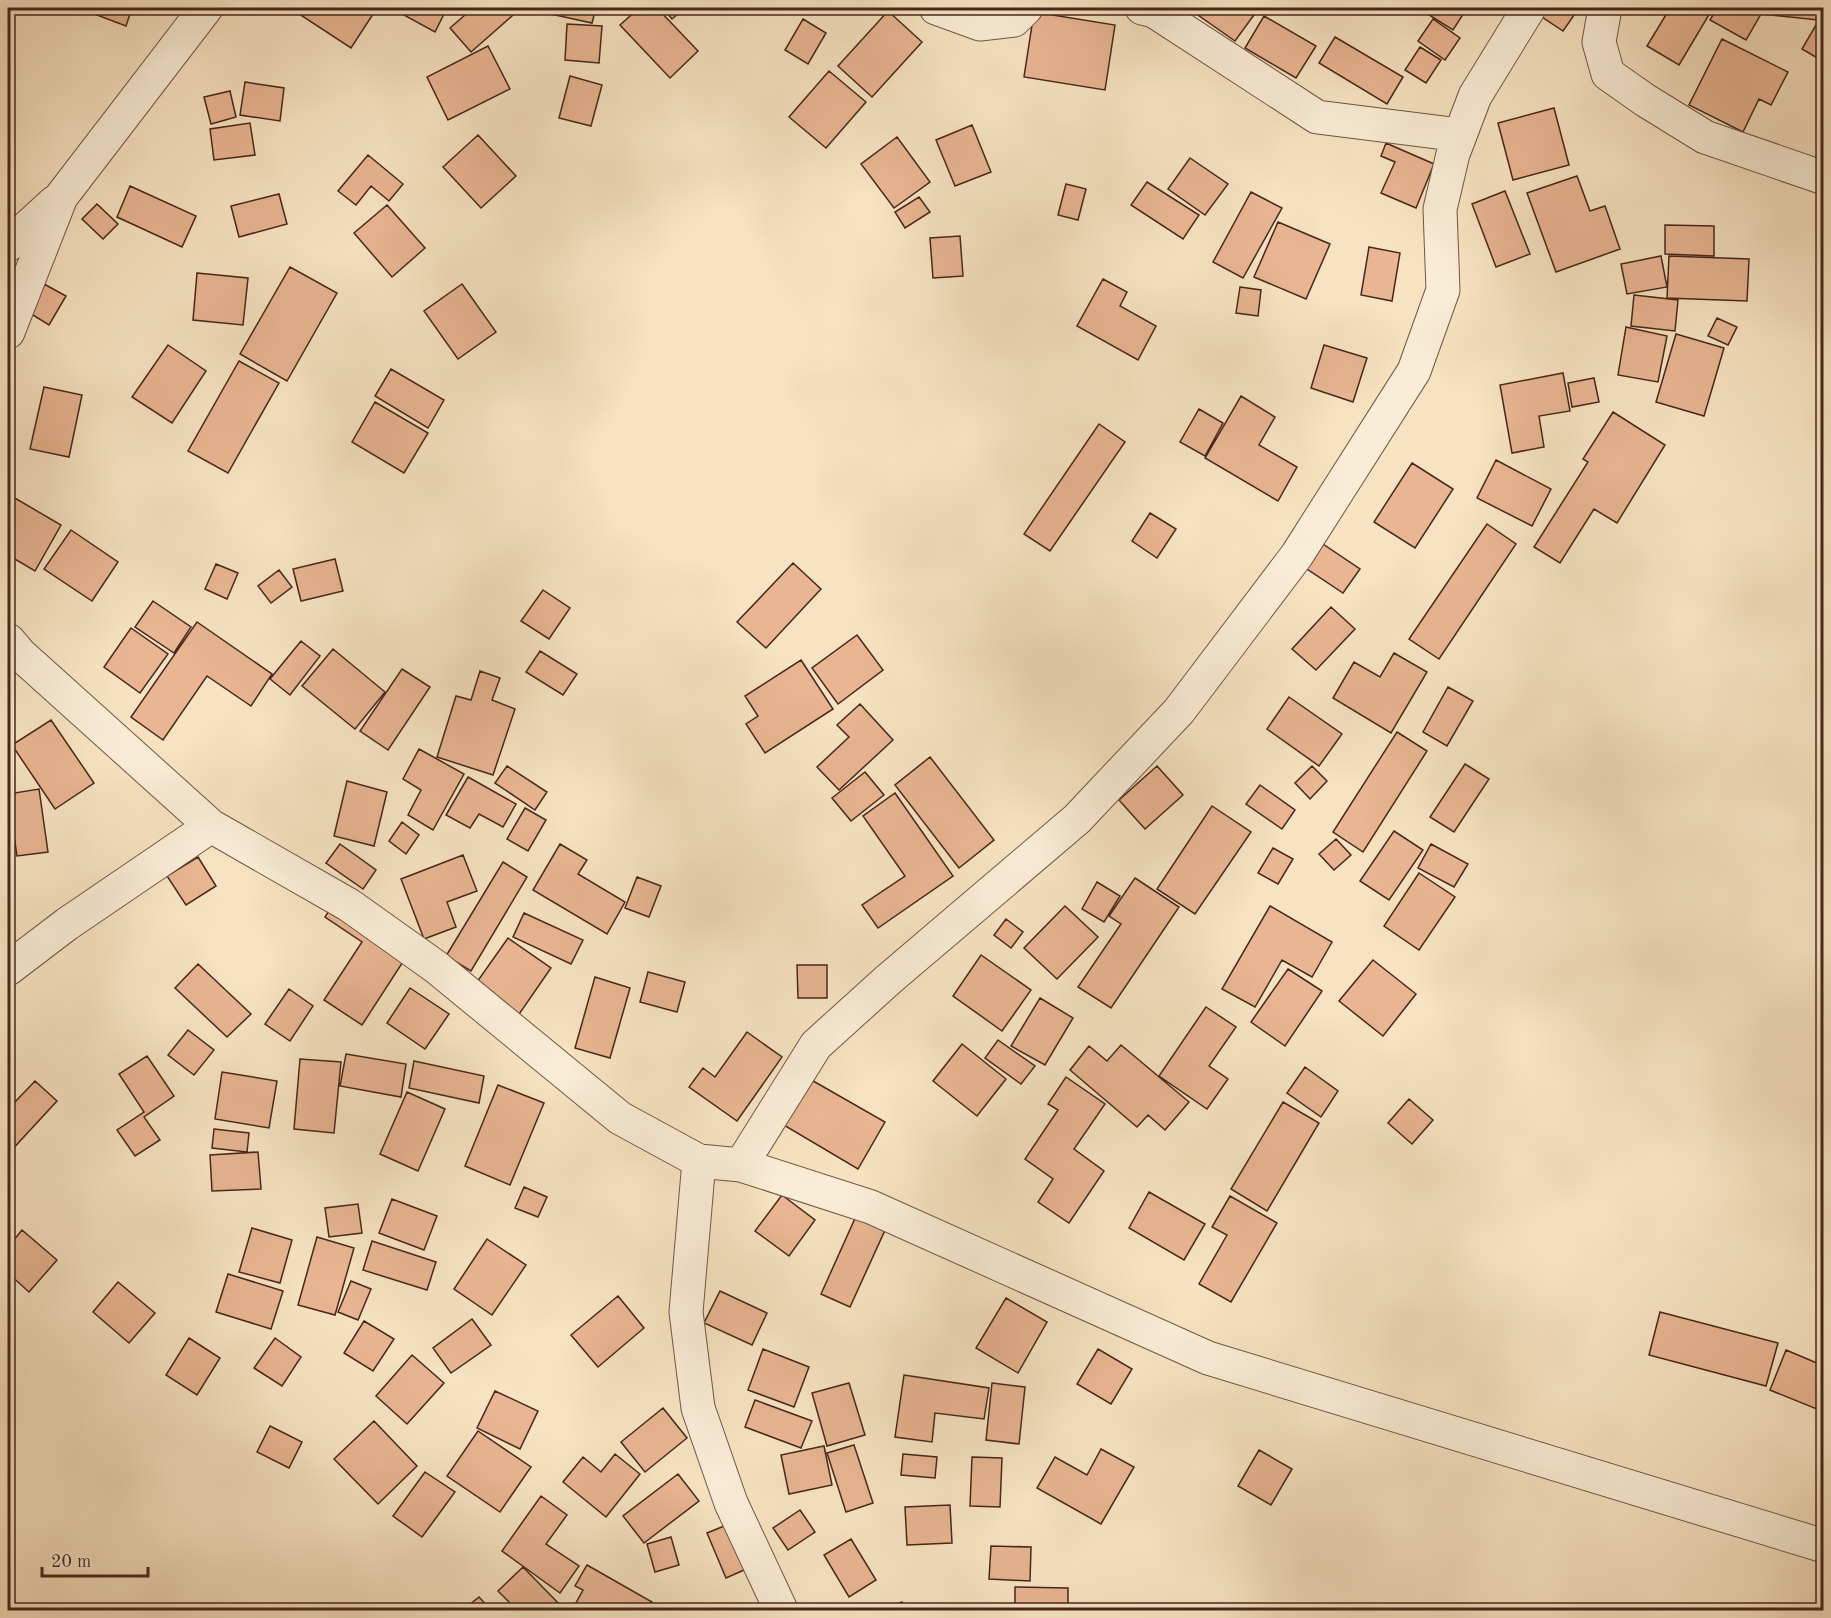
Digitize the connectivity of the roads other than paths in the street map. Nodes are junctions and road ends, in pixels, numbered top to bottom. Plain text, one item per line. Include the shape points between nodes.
1 (206, 8) edge
2 (936, 8) edge
3 (1026, 8) edge
4 (1529, 8) edge
5 (1605, 8) edge
6 (1151, 9) edge
7 (1460, 135) junction
8 (1824, 178) edge
9 (61, 197) junction
10 (8, 245) edge
11 (8, 332) edge
12 (8, 640) edge
13 (211, 826) junction
14 (8, 969) edge
15 (699, 1161) junction
16 (741, 1165) junction
17 (1824, 1546) edge
18 (781, 1611) edge

1 - 9 street
2 - 3 street via 980,24 1014,20
4 - 7 street via 1476,96
5 - 8 street via 1599,42 1608,74 1705,137
6 - 7 street via 1317,117
7 - 16 street via 1440,209 1443,290 1414,371 1297,555 1179,711 1077,819 816,1045
9 - 10 street
9 - 11 street
12 - 13 street
13 - 14 street via 66,924
13 - 15 street via 349,904 436,967 620,1118
15 - 16 street
15 - 18 street via 686,1311 698,1408 731,1503
16 - 17 street via 871,1207 1209,1358

